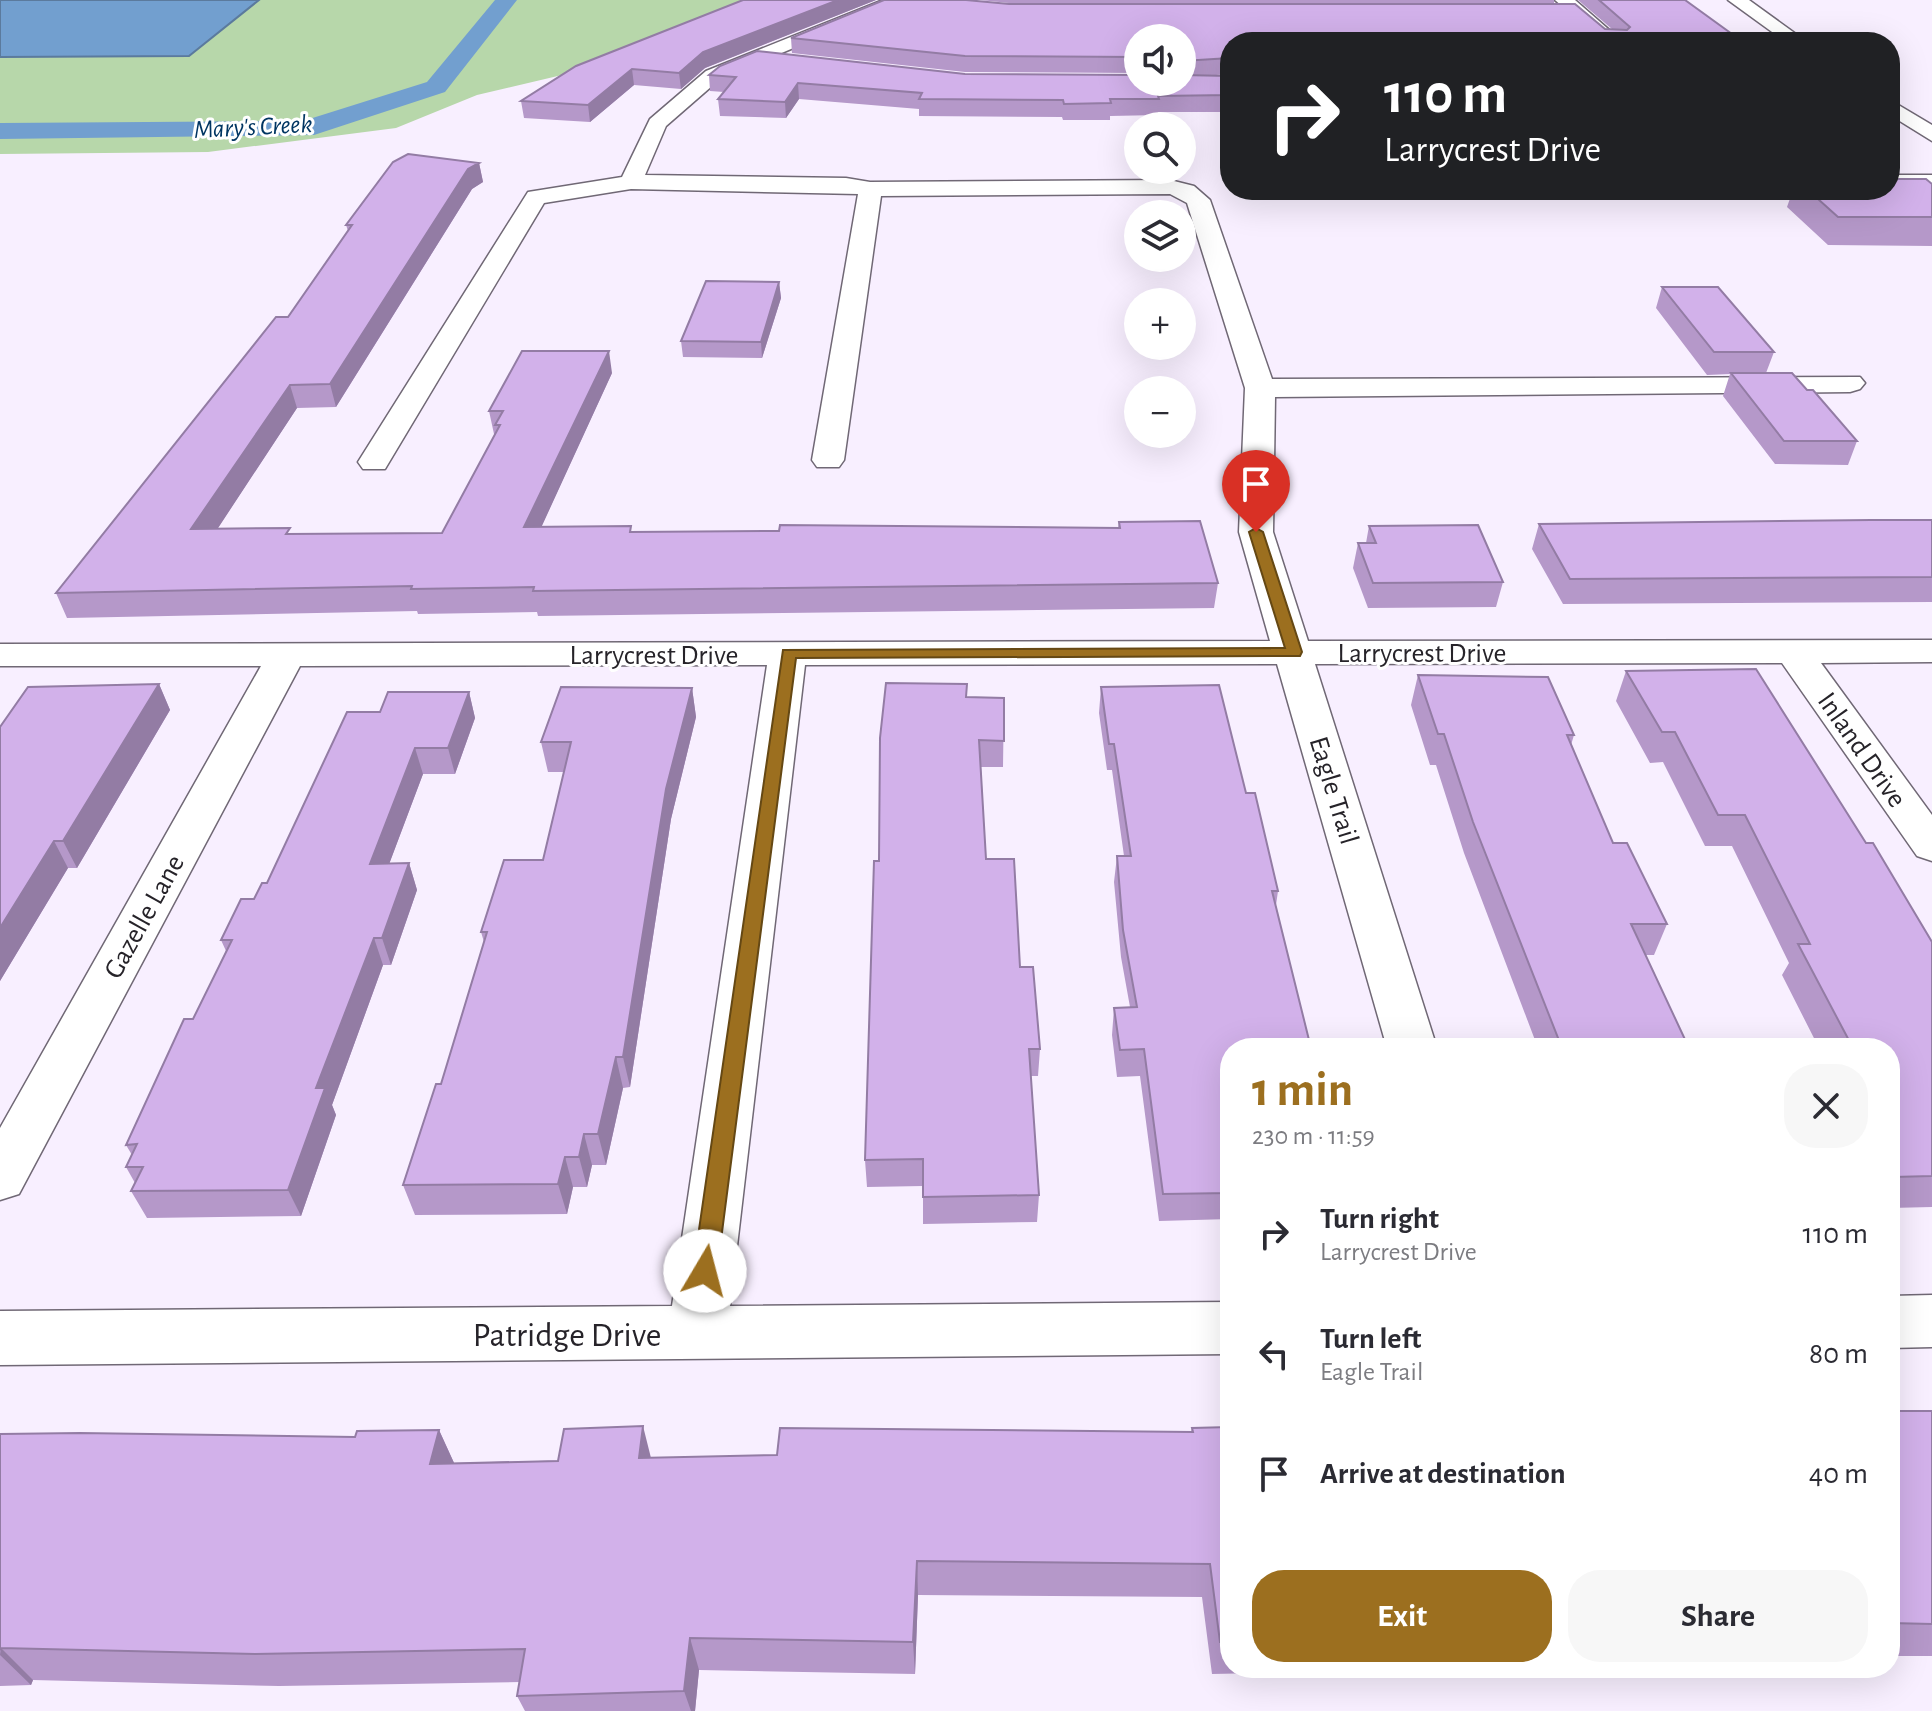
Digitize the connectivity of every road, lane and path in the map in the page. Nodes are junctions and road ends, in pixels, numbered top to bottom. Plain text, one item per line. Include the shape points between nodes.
1 (897, 0) edge
2 (1737, 0) edge
3 (921, 4) edge
4 (1570, 6) edge
5 (1545, 11) edge
6 (1602, 32) edge
7 (1783, 32) edge
8 (757, 58) junction
9 (803, 64) edge
10 (1900, 113) edge
11 (1932, 135) edge
12 (631, 182) junction
13 (1900, 182) edge
14 (1932, 182) edge
15 (1217, 187) dead end
16 (870, 189) junction
17 (1178, 189) junction
18 (1850, 383) dead end
19 (1260, 388) junction
20 (828, 460) dead end
21 (374, 462) dead end
22 (1793, 651) junction
23 (1932, 651) edge
24 (1294, 652) junction
25 (788, 653) junction
26 (287, 654) junction
27 (0, 655) edge
28 (1932, 846) edge
29 (1409, 1038) edge
30 (0, 1178) edge
31 (1932, 1321) edge
32 (1900, 1322) edge
33 (1220, 1328) edge
34 (697, 1333) junction
35 (0, 1338) edge

1 - 3 street
1 - 8 street
2 - 7 street
4 - 5 street
4 - 6 street
8 - 9 street
8 - 12 street via 713,75 657,123
10 - 11 street
12 - 16 street
12 - 21 street via 536,197
13 - 14 street
15 - 17 street
16 - 17 street
16 - 20 street
17 - 19 street, Eagle Trail via 1198,200
18 - 19 street
19 - 24 street, Eagle Trail via 1256,532
22 - 23 street, Larrycrest Drive
22 - 24 street, Larrycrest Drive
22 - 28 street, Inland Drive
24 - 25 street, Larrycrest Drive
24 - 29 street, Eagle Trail
25 - 26 street, Larrycrest Drive
25 - 34 street
26 - 27 street, Larrycrest Drive
26 - 30 street, Gazelle Lane
31 - 32 street
33 - 34 street, Patridge Drive
34 - 35 street, Patridge Drive

